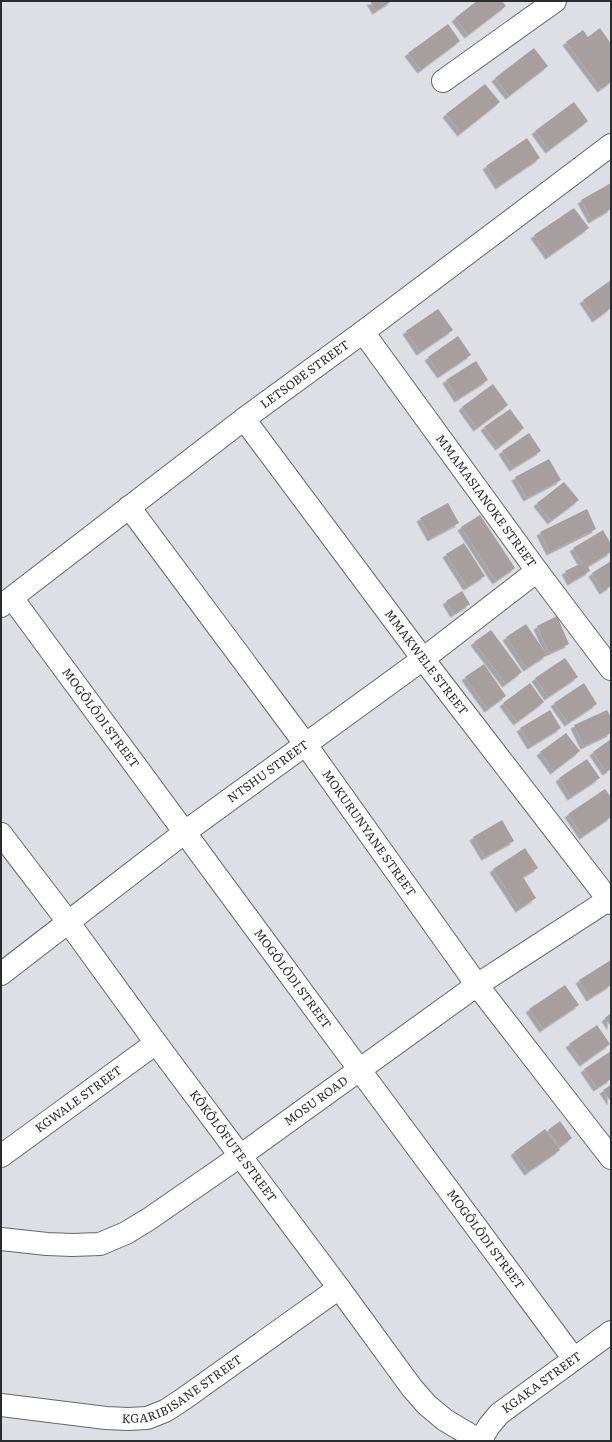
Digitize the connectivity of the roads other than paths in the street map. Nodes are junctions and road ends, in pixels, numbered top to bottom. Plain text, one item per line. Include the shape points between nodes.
1 (555, 1) edge
2 (443, 82) dead end
3 (611, 145) edge
4 (363, 332) junction
5 (244, 419) junction
6 (129, 507) junction
7 (537, 571) junction
8 (7, 602) edge
9 (423, 658) junction
10 (611, 669) edge
11 (306, 745) junction
12 (186, 832) junction
13 (1, 834) edge
14 (610, 900) edge
15 (69, 923) junction
16 (1, 974) edge
17 (477, 984) junction
18 (156, 1043) junction
19 (359, 1069) junction
20 (1, 1156) edge
21 (240, 1156) junction
22 (611, 1158) edge
23 (1, 1239) edge
24 (339, 1288) junction
25 (611, 1332) edge
26 (574, 1359) junction
27 (1, 1405) edge
28 (480, 1441) edge

1 - 2 street
3 - 4 street, LETSOBE STREET
4 - 5 street, LETSOBE STREET
4 - 7 street, MMAMASIANOKE STREET
5 - 6 street, LETSOBE STREET
5 - 9 street, MMAKWELE STREET
6 - 8 street, LETSOBE STREET
6 - 11 street, MOKURUNYANE STREET
7 - 9 street, NTSHU STREET
7 - 10 street, MMAMASIANOKE STREET
8 - 12 street, MOGÔLÔDI STREET
9 - 11 street, NTSHU STREET
9 - 14 street, MMAKWELE STREET
11 - 12 street, NTSHU STREET
11 - 17 street, MOKURUNYANE STREET
12 - 15 street, NTSHU STREET
12 - 19 street, MOGÔLÔDI STREET
13 - 15 street, KÔKÔLÔFUTE STREET
14 - 17 street, MOSU ROAD
15 - 16 street, NTSHU STREET
15 - 18 street, KÔKÔLÔFUTE STREET
17 - 19 street, MOSU ROAD
17 - 22 street, MOKURUNYANE STREET
18 - 20 street, KGWALE STREET
18 - 21 street, KÔKÔLÔFUTE STREET
19 - 21 street, MOSU ROAD
19 - 26 street, MOGÔLÔDI STREET
21 - 23 street, MOSU ROAD via 149,1219 126,1233 100,1244 47,1244
21 - 24 street, KÔKÔLÔFUTE STREET
24 - 27 street, KGARIBISANE STREET via 182,1400 165,1411 147,1418 128,1420
24 - 28 street, KÔKÔLÔFUTE STREET via 407,1382 427,1405 445,1420
25 - 26 street, KGAKA STREET
26 - 28 street, KGAKA STREET via 499,1414

